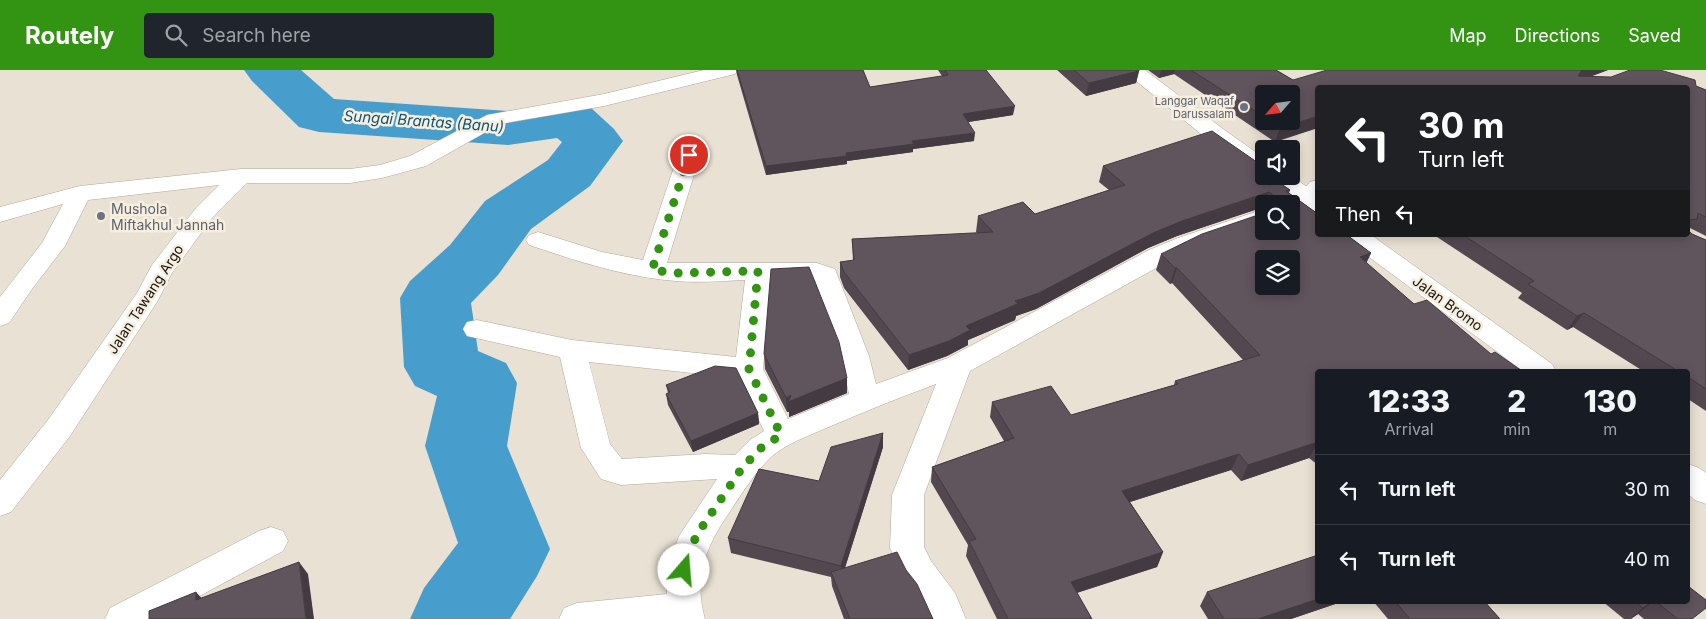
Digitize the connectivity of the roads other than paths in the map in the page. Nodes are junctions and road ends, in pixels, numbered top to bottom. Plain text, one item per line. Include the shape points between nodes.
1 (728, 70) edge
2 (1133, 70) edge
3 (689, 155) dead end
4 (1255, 162) edge
5 (240, 176) junction
6 (1287, 185) edge
7 (80, 193) junction
8 (1309, 201) edge
9 (0, 215) edge
10 (1255, 219) edge
11 (1358, 237) edge
12 (538, 240) dead end
13 (652, 270) junction
14 (758, 271) junction
15 (0, 317) edge
16 (477, 329) dead end
17 (572, 350) junction
18 (958, 365) junction
19 (749, 369) junction
20 (1539, 369) edge
21 (865, 399) junction
22 (781, 435) junction
23 (742, 468) junction
24 (1690, 479) edge
25 (1706, 491) edge
26 (0, 503) edge
27 (271, 541) dead end
28 (685, 613) edge
29 (123, 619) edge
30 (577, 619) edge
31 (948, 619) edge

1 - 5 street via 604,100 494,120 418,161 374,173
2 - 4 street
3 - 13 street
5 - 7 street
5 - 26 street, Jalan Tawang Argo via 204,213 161,271 148,296 59,428
6 - 8 street
7 - 9 street
7 - 15 street via 53,246
10 - 18 street via 1158,256
11 - 20 street, Jalan Bromo
12 - 13 street via 599,259
13 - 14 street via 677,273
14 - 19 street
14 - 21 street via 817,271 826,275 855,356
16 - 17 street
17 - 19 street
17 - 23 street via 596,448 612,470 705,466
18 - 21 street
18 - 31 street via 908,496 908,548
19 - 22 street
21 - 22 street
22 - 23 street via 761,448
23 - 28 street via 696,536 684,570
24 - 25 street
27 - 29 street
28 - 30 street

